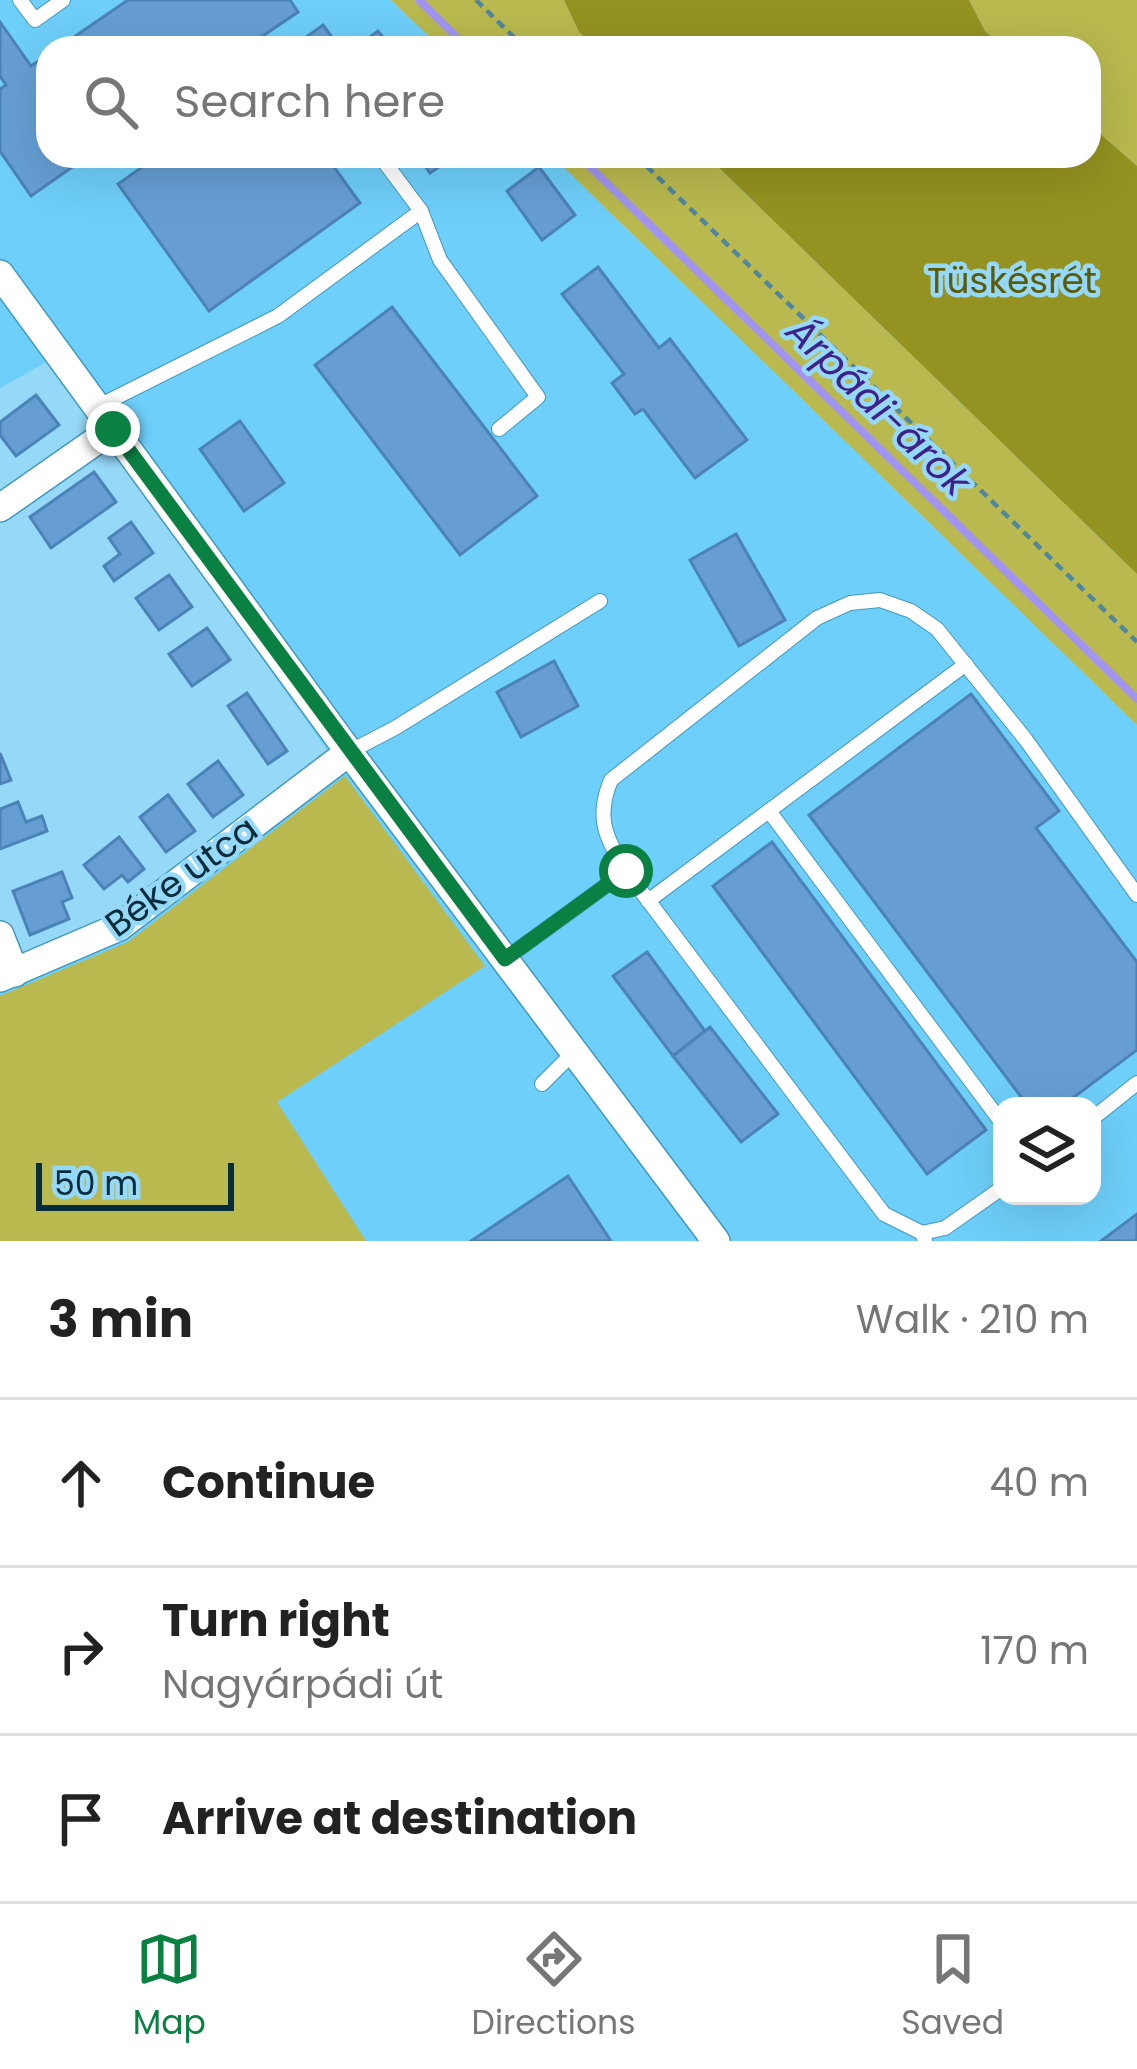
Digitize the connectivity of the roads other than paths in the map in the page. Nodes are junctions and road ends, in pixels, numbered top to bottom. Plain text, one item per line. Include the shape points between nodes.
1 (20, 0) edge
2 (63, 0) edge
3 (389, 168) edge
4 (421, 211) junction
5 (0, 274) edge
6 (105, 418) junction
7 (499, 429) dead end
8 (0, 508) edge
9 (600, 601) dead end
10 (967, 664) junction
11 (350, 752) junction
12 (769, 811) junction
13 (626, 871) junction
14 (1137, 895) edge
15 (648, 901) junction
16 (0, 935) edge
17 (505, 959) junction
18 (8, 975) edge
19 (574, 1052) junction
20 (1137, 1083) edge
21 (542, 1084) dead end
22 (993, 1111) edge
23 (1101, 1112) edge
24 (993, 1194) edge
25 (923, 1237) edge
26 (716, 1241) edge

1 - 2 lane via 34,20
3 - 4 lane
4 - 6 lane via 278,316
4 - 7 lane via 440,260 538,397
5 - 6 street
6 - 8 street
6 - 11 street
9 - 11 lane
10 - 12 lane
10 - 13 lane via 937,629 880,600 817,618 611,780 603,834
10 - 14 lane
11 - 17 street
11 - 18 street, Béke utca via 119,927
12 - 15 lane
12 - 22 lane
13 - 15 lane
13 - 17 lane
15 - 25 lane via 884,1214
16 - 18 street
17 - 19 street
19 - 21 lane
19 - 26 street
20 - 23 lane
24 - 25 lane

